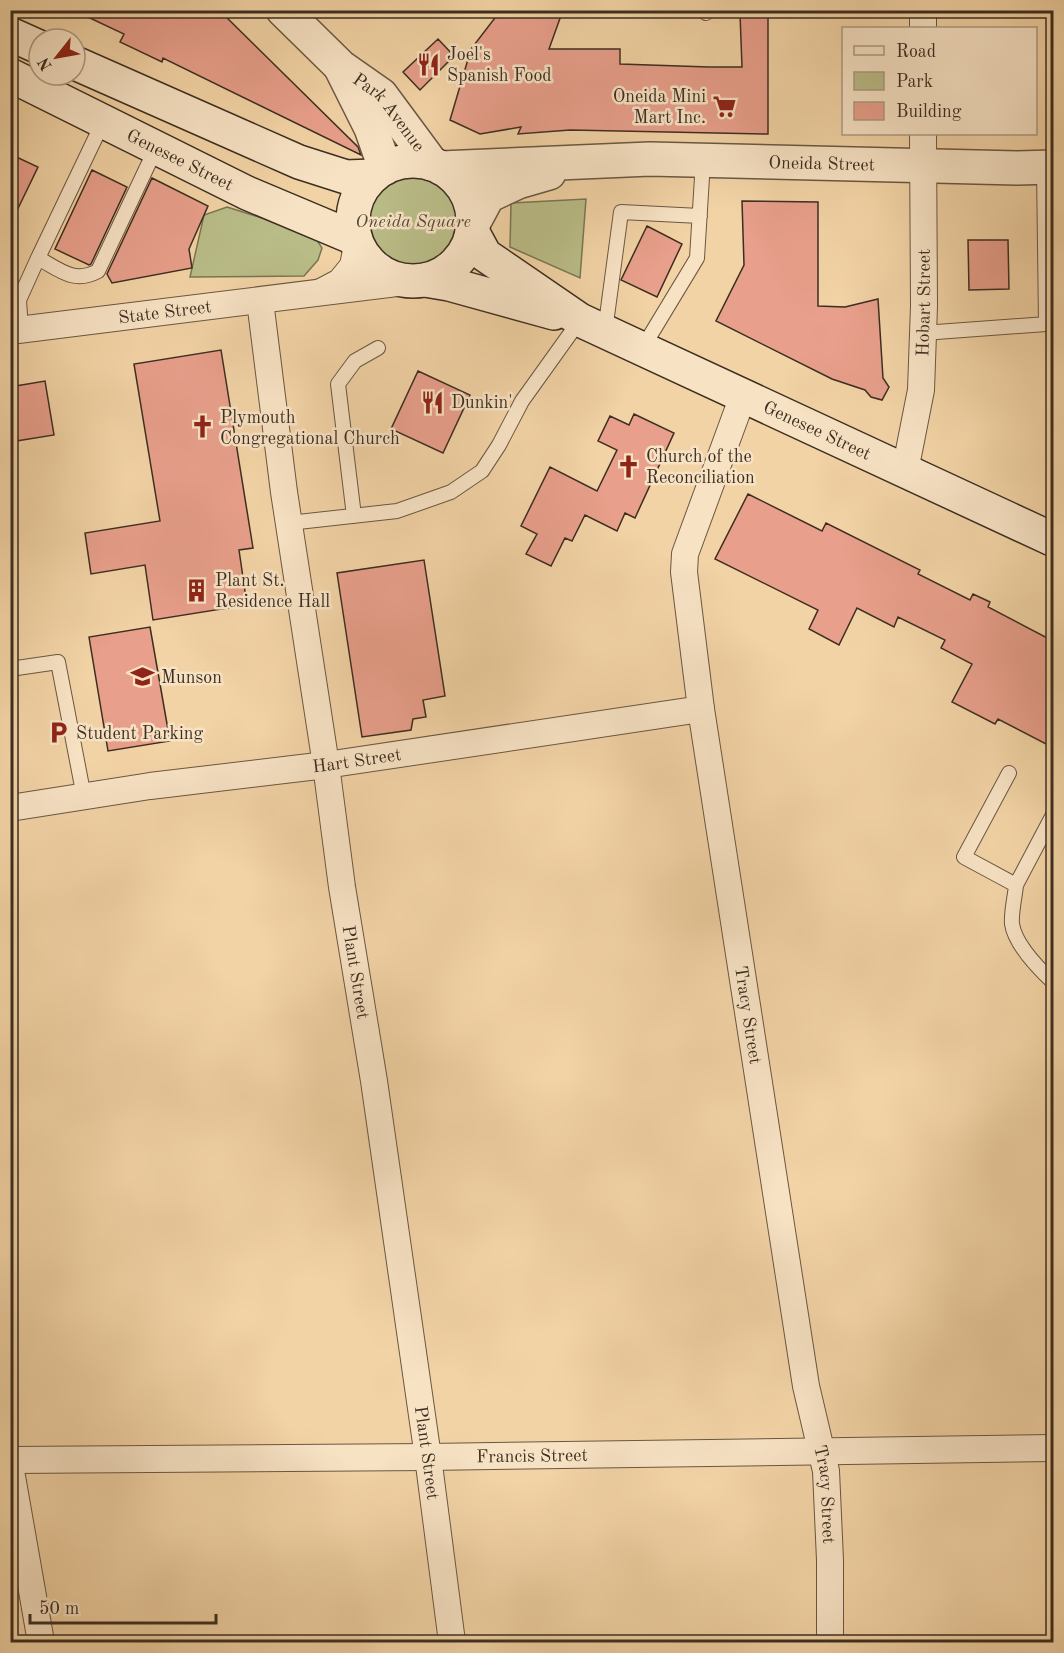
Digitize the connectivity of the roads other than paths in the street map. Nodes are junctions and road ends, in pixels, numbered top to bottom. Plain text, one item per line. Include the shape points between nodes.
1 (283, 10) edge
2 (923, 10) edge
3 (923, 27) edge
4 (10, 34) edge
5 (27, 42) edge
6 (341, 67) junction
7 (87, 68) edge
8 (10, 75) edge
9 (103, 122) junction
10 (923, 135) edge
11 (156, 148) junction
12 (591, 161) junction
13 (704, 161) junction
14 (436, 166) junction
15 (923, 166) junction
16 (1049, 167) edge
17 (379, 172) junction
18 (700, 216) junction
19 (472, 228) junction
20 (356, 242) junction
21 (38, 258) junction
22 (415, 281) junction
23 (318, 294) junction
24 (260, 300) junction
25 (592, 326) junction
26 (16, 330) edge
27 (923, 333) junction
28 (378, 348) dead end
29 (642, 349) junction
30 (743, 396) junction
31 (905, 471) junction
32 (354, 516) junction
33 (289, 523) junction
34 (1053, 540) edge
35 (10, 669) edge
36 (701, 709) junction
37 (326, 765) junction
38 (1009, 773) dead end
39 (84, 796) junction
40 (10, 808) edge
41 (1053, 813) edge
42 (1016, 885) junction
43 (1053, 983) edge
44 (1053, 1448) edge
45 (821, 1451) junction
46 (428, 1457) junction
47 (10, 1460) edge
48 (10, 1466) edge
49 (41, 1642) edge
50 (452, 1642) edge
51 (830, 1642) edge

1 - 6 main road, Park Avenue
2 - 3 street
4 - 5 main road
6 - 14 main road, Park Avenue via 381,95
6 - 17 main road, Park Avenue via 371,128
7 - 17 main road via 299,162 346,177
8 - 9 main road, Genesee Street
9 - 11 main road, Genesee Street
9 - 21 lane
10 - 15 street, Hobart Street
11 - 20 main road, Genesee Street
11 - 21 lane via 98,271 86,278 74,277
12 - 13 main road, Oneida Street
12 - 14 main road, Oneida Street
12 - 19 main road, Oneida Street via 518,182 488,196
13 - 15 main road, Oneida Street
13 - 18 lane
14 - 17 main road via 400,162
14 - 19 main road via 454,178 465,192 471,207
15 - 16 main road, Oneida Street
15 - 27 street, Hobart Street
16 - 27 lane via 1046,324
17 - 20 main road via 354,204
18 - 25 lane via 621,212
18 - 29 lane via 696,258
19 - 22 main road via 467,248 457,263 442,274
19 - 25 main road, Genesee Street via 485,255
20 - 22 main road via 368,263 385,275
20 - 23 street, State Street via 353,266 340,282
21 - 26 lane via 19,300
22 - 23 street, State Street
22 - 25 main road, Genesee Street via 449,284
23 - 24 street, State Street
24 - 26 street, State Street
24 - 33 street, Plant Street
25 - 29 main road, Genesee Street
25 - 32 lane via 522,400 500,446 482,471 451,492 397,511
27 - 31 street, Hobart Street via 921,390
28 - 32 lane via 355,361 338,384
29 - 30 main road, Genesee Street
30 - 31 main road, Genesee Street
30 - 36 street, Tracy Street via 685,554
31 - 34 main road, Genesee Street
32 - 33 lane
33 - 37 street, Plant Street
35 - 39 lane via 58,662
36 - 37 street, Hart Street
36 - 45 street, Tracy Street via 806,1386
37 - 39 street, Hart Street
37 - 46 street, Plant Street
38 - 42 lane via 964,856
39 - 40 street, Hart Street
41 - 42 lane
42 - 43 lane via 1012,924 1037,967
44 - 45 street, Francis Street
45 - 46 street, Francis Street
45 - 51 street, Tracy Street via 826,1471
46 - 47 street, Francis Street
46 - 50 street, Plant Street
48 - 49 street

